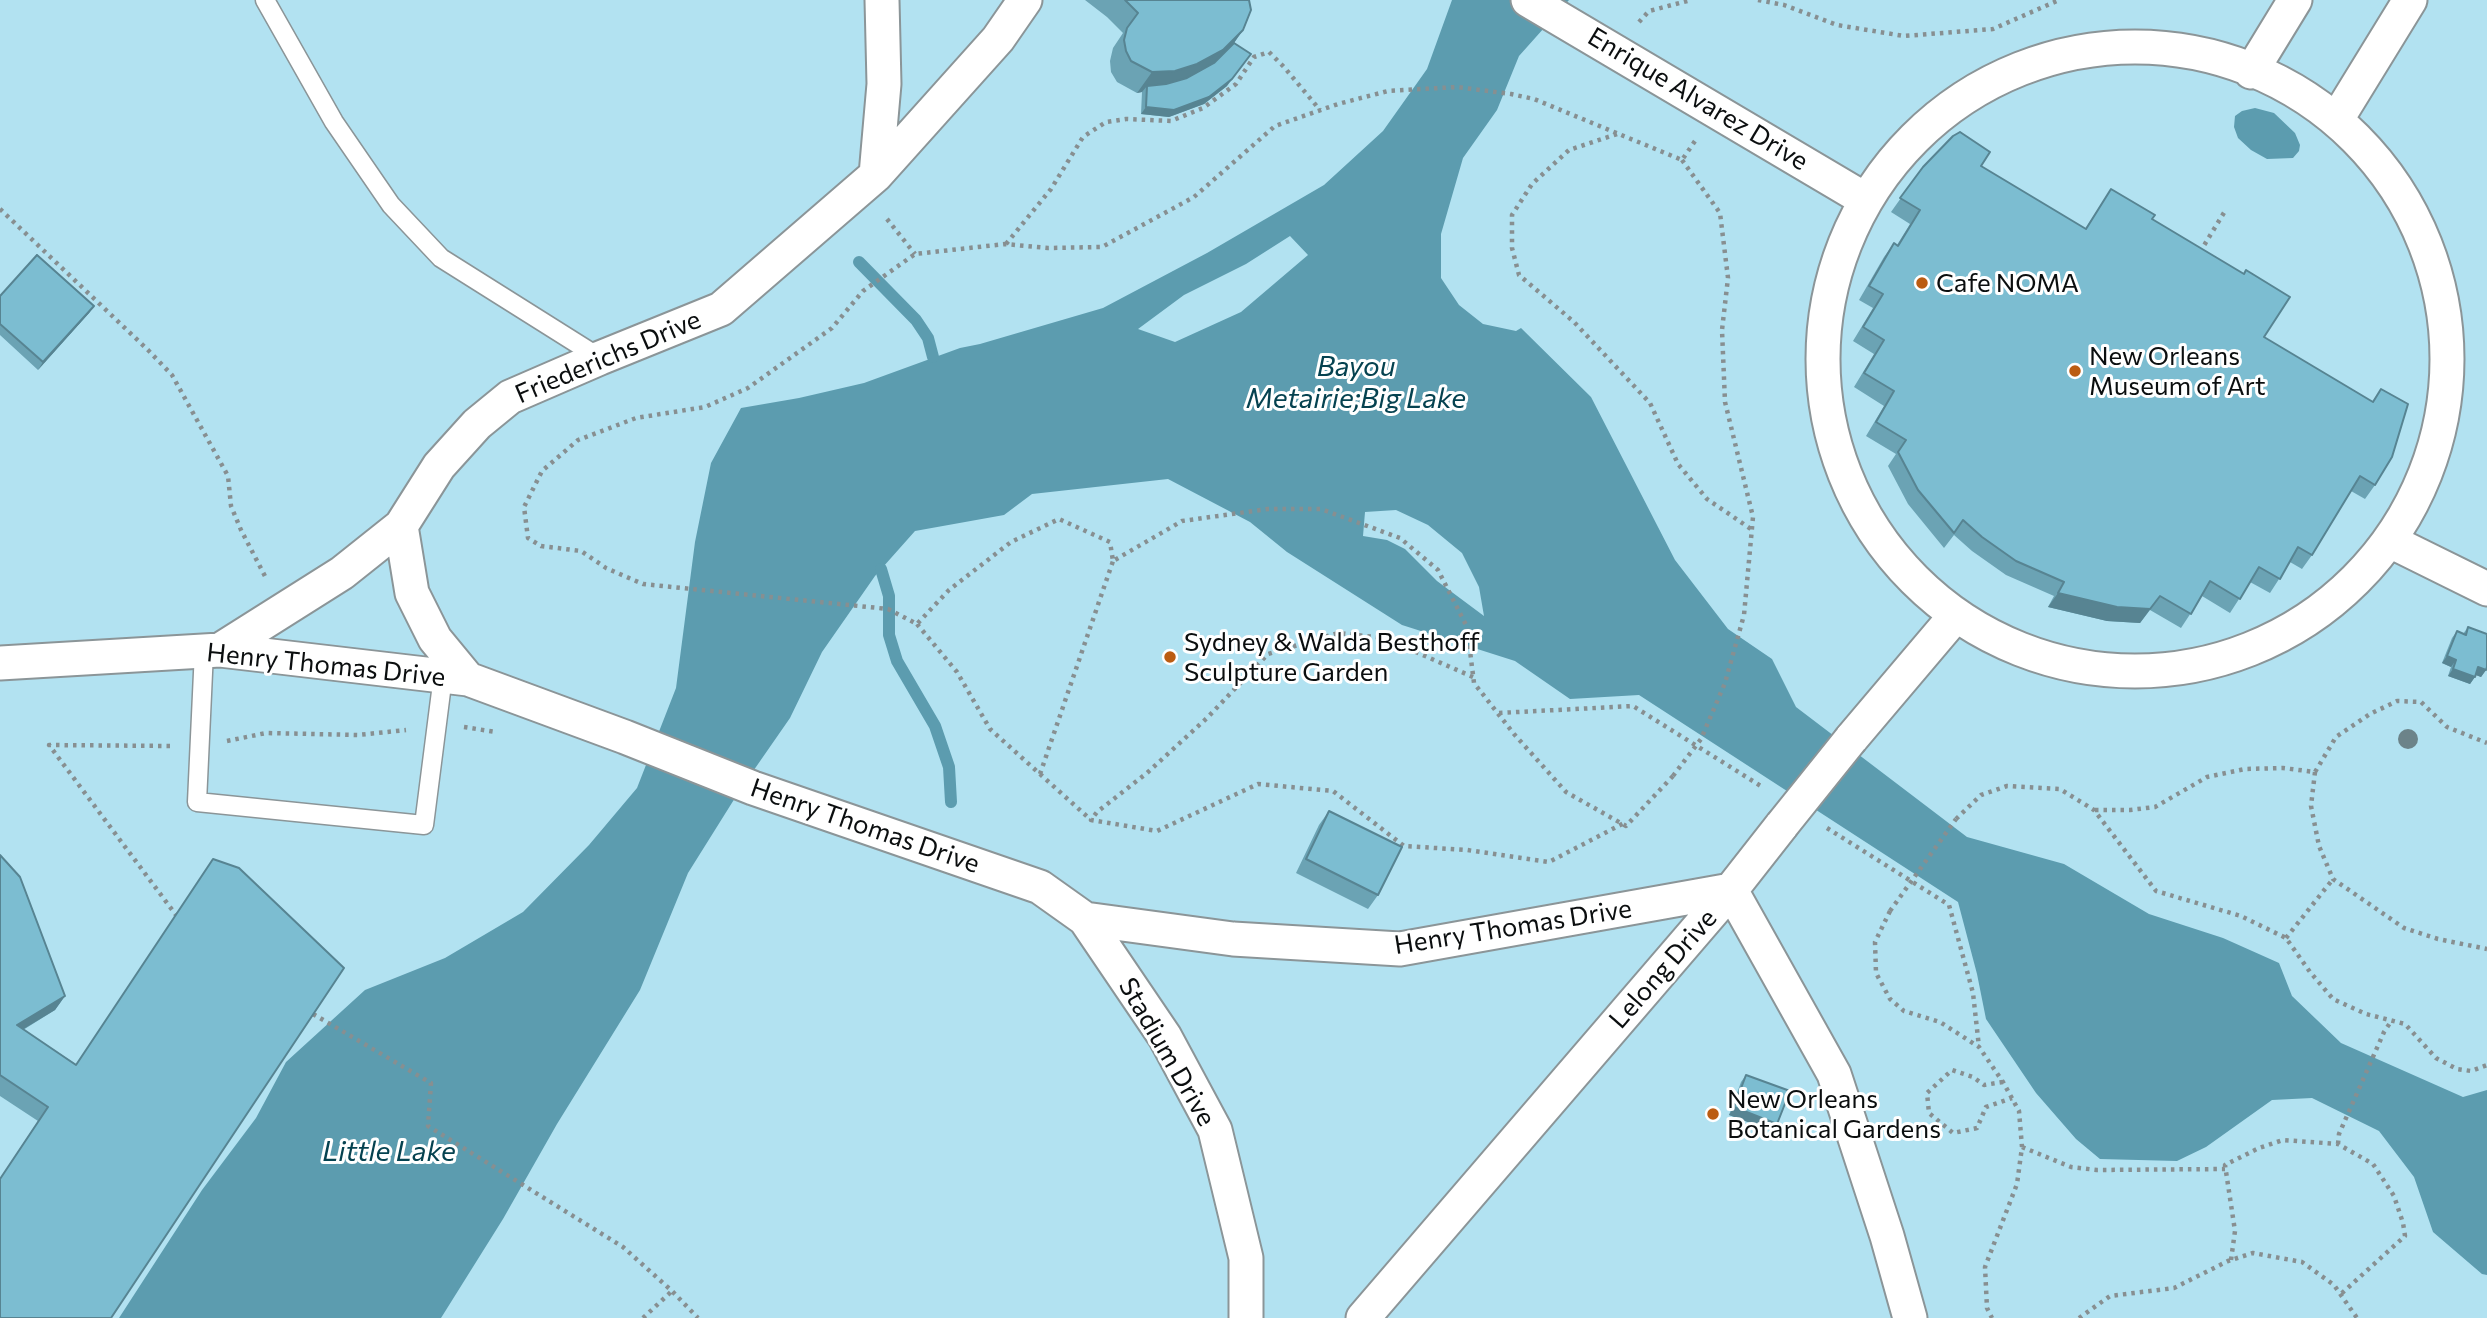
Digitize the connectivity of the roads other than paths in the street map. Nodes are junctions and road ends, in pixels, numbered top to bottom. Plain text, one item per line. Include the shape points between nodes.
1 (265, 0) edge
2 (882, 0) edge
3 (1026, 0) edge
4 (1528, 0) edge
5 (2295, 0) edge
6 (2410, 0) edge
7 (2251, 72) junction
8 (2340, 114) junction
9 (876, 175) junction
10 (1866, 200) junction
11 (600, 358) junction
12 (401, 526) junction
13 (2390, 541) junction
14 (2487, 589) edge
15 (1956, 615) junction
16 (212, 651) junction
17 (0, 663) edge
18 (456, 678) junction
19 (1731, 890) junction
20 (1085, 919) junction
21 (1246, 1318) edge
22 (1363, 1318) edge
23 (1910, 1318) edge

1 - 11 lane via 334,122 391,205 441,258
2 - 9 street via 884,84
3 - 9 street, Friederichs Drive via 998,39
4 - 10 street, Enrique Alvarez Drive
5 - 7 street
6 - 8 street
7 - 8 street
7 - 10 street via 2218,57 2153,46 2096,48 2041,60 1988,82 1941,114 1900,153
8 - 13 street via 2378,162 2420,231 2443,309 2446,390 2428,469
9 - 11 street, Friederichs Drive via 721,309
10 - 15 street via 1842,252 1828,309 1823,367 1830,425 1848,480 1876,532 1912,577
11 - 12 street, Friederichs Drive via 510,397 477,424 439,466
12 - 16 street, Friederichs Drive via 342,573
12 - 18 street via 412,593
13 - 14 street
13 - 15 street via 2350,587 2302,624 2247,652 2188,668 2127,672 2067,664 2009,645
15 - 19 street, Lelong Drive, bridge
16 - 17 street, Henry Thomas Drive
16 - 18 street, Henry Thomas Drive
16 - 18 lane via 197,802 424,825 437,726
18 - 20 street, Henry Thomas Drive via 1040,887
19 - 20 street, Henry Thomas Drive via 1400,949 1233,939
19 - 22 street, Lelong Drive
19 - 23 street via 1834,1074
20 - 21 street, Stadium Drive via 1165,1037 1215,1130 1246,1258

